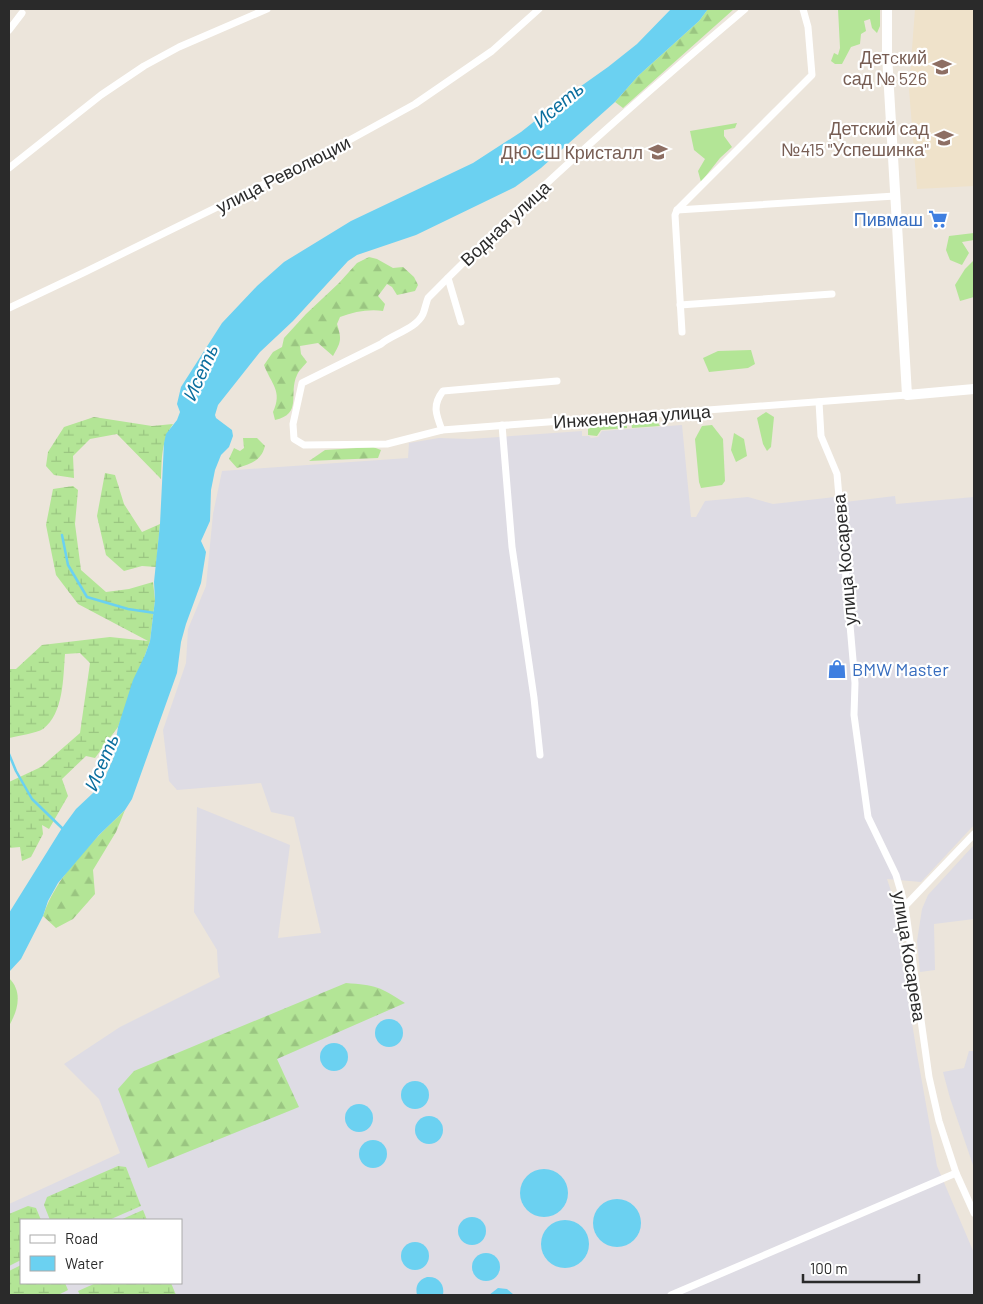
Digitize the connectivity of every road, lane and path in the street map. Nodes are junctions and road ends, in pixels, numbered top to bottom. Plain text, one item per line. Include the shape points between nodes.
1 (266, 9) edge
2 (539, 9) edge
3 (745, 9) edge
4 (803, 9) edge
5 (887, 9) edge
6 (22, 13) dead end
7 (9, 30) edge
8 (9, 168) edge
9 (896, 196) junction
10 (677, 210) junction
11 (448, 278) junction
12 (832, 294) dead end
13 (680, 305) junction
14 (9, 308) edge
15 (461, 322) dead end
16 (682, 332) dead end
17 (557, 380) dead end
18 (974, 389) edge
19 (907, 395) junction
20 (819, 402) junction
21 (502, 425) junction
22 (442, 430) junction
23 (294, 439) joint
24 (540, 755) dead end
25 (974, 834) edge
26 (905, 906) junction
27 (956, 1173) junction
28 (974, 1213) edge
29 (671, 1295) edge

1 - 8 street via 144,66 101,95
2 - 14 street, улица Революции via 492,51 415,104 315,159
3 - 11 street, Водная улица via 517,210
4 - 10 street via 808,27 812,75
5 - 9 street via 886,55
6 - 7 street
9 - 10 street
9 - 19 street
10 - 13 street
11 - 15 street
11 - 23 street, Водная улица via 428,298 423,315 414,324 302,383 293,424
12 - 13 street
13 - 16 street
17 - 22 street via 443,391 437,399 436,414
18 - 19 street, Инженерная улица
19 - 20 street, Инженерная улица
20 - 21 street, Инженерная улица
20 - 26 street, улица Косарева via 821,436 837,474 855,683 854,714 868,817 896,875
21 - 22 street, Инженерная улица
21 - 24 street via 512,547
22 - 23 street, Инженерная улица via 388,444 304,445
25 - 26 street
26 - 27 street, улица Косарева via 929,1077
27 - 28 street, улица Косарева
27 - 29 street

